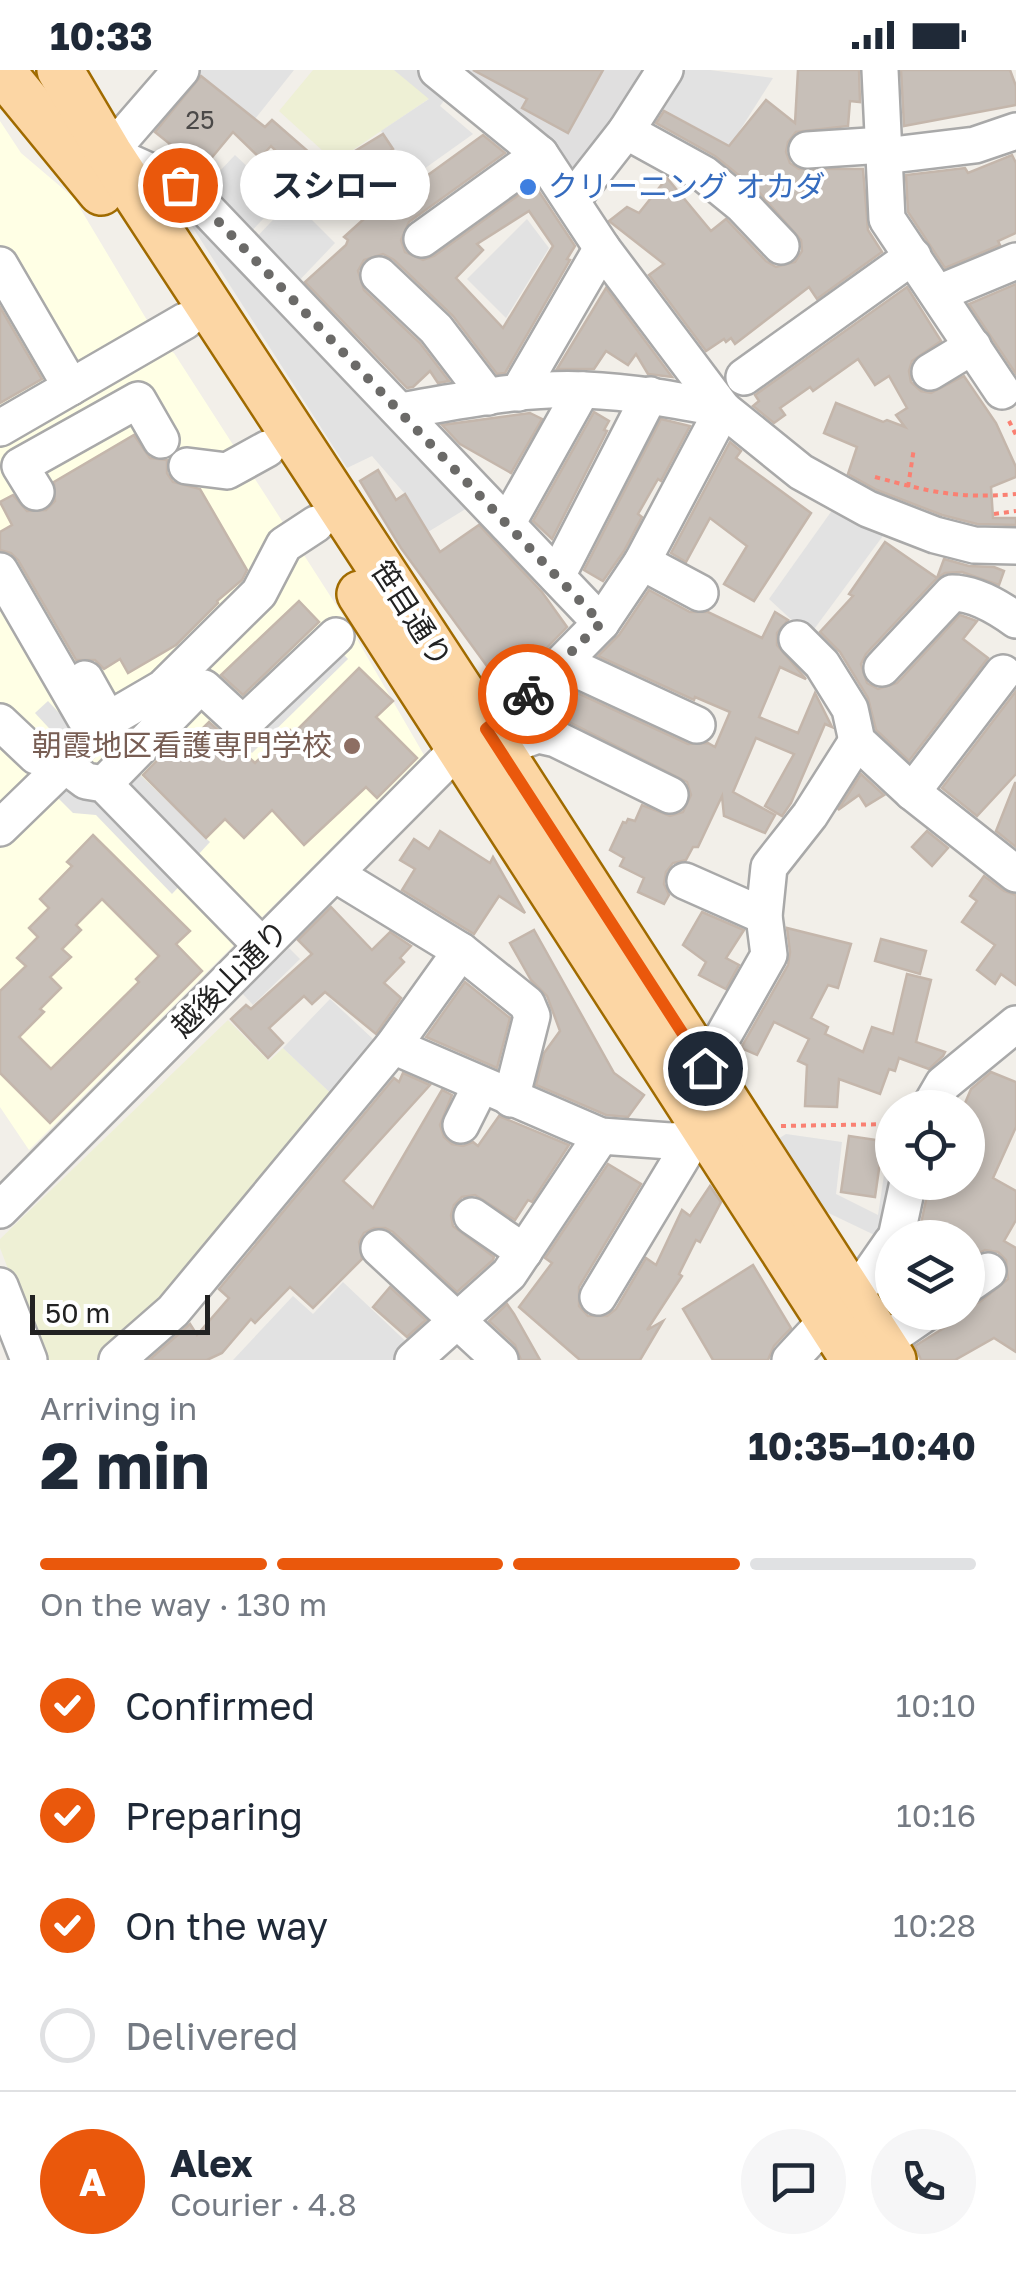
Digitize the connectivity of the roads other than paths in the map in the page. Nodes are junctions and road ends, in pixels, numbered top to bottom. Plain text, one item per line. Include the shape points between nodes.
1 (1, 70) edge
2 (24, 70) edge
3 (181, 70) edge
4 (436, 70) edge
5 (666, 70) edge
6 (880, 70) edge
7 (68, 79) edge
8 (626, 131) junction
9 (1016, 131) edge
10 (807, 150) dead end
11 (884, 150) junction
12 (540, 154) junction
13 (106, 172) junction
14 (572, 200) junction
15 (422, 240) dead end
16 (781, 246) dead end
17 (602, 248) junction
18 (913, 256) junction
19 (1016, 261) edge
20 (0, 264) edge
21 (380, 275) dead end
22 (939, 293) junction
23 (184, 322) junction
24 (973, 346) junction
25 (930, 372) dead end
26 (744, 378) dead end
27 (70, 387) junction
28 (582, 390) junction
29 (1002, 390) dead end
30 (503, 395) junction
31 (650, 396) junction
32 (723, 408) junction
33 (400, 410) junction
34 (0, 428) edge
35 (161, 440) dead end
36 (267, 449) junction
37 (187, 466) dead end
38 (36, 492) dead end
39 (316, 524) junction
40 (507, 524) junction
41 (1016, 546) edge
42 (642, 562) junction
43 (0, 572) edge
44 (557, 576) junction
45 (700, 593) dead end
46 (1016, 620) edge
47 (601, 623) junction
48 (336, 636) dead end
49 (797, 638) dead end
50 (563, 662) junction
51 (882, 668) dead end
52 (1004, 673) dead end
53 (85, 679) dead end
54 (108, 720) junction
55 (0, 722) edge
56 (697, 725) dead end
57 (482, 741) junction
58 (857, 742) junction
59 (66, 764) junction
60 (104, 784) junction
61 (912, 792) junction
62 (670, 795) dead end
63 (0, 828) edge
64 (335, 874) junction
65 (1016, 874) edge
66 (684, 881) dead end
67 (764, 916) junction
68 (262, 946) junction
69 (461, 952) junction
70 (1016, 1024) edge
71 (393, 1046) junction
72 (705, 1068) junction
73 (940, 1090) edge
74 (496, 1092) junction
75 (462, 1125) dead end
76 (713, 1135) junction
77 (601, 1136) junction
78 (5, 1190) edge
79 (472, 1216) dead end
80 (379, 1248) dead end
81 (524, 1252) junction
82 (875, 1264) edge
83 (0, 1286) edge
84 (598, 1297) dead end
85 (840, 1308) junction
86 (457, 1320) junction
87 (905, 1330) edge
88 (876, 1354) edge
89 (126, 1357) edge
90 (29, 1360) edge
91 (413, 1360) edge
92 (500, 1360) edge
93 (790, 1360) edge

1 - 13 main road
2 - 13 main road, 笹目通り
3 - 13 street
4 - 12 street
5 - 8 street
6 - 11 street
7 - 13 main road, 笹目通り
8 - 14 street
8 - 16 street via 704,174
9 - 11 street via 974,145
10 - 11 street
11 - 18 street via 886,219
12 - 14 street
12 - 15 street
13 - 23 main road, 笹目通り
13 - 33 street via 180,185
13 - 57 main road, 笹目通り
14 - 17 street
17 - 30 street
17 - 32 street
18 - 22 street
18 - 26 street
19 - 22 street
20 - 27 street
21 - 30 street
22 - 24 street
23 - 27 street
23 - 36 main road, 笹目通り
24 - 25 street
24 - 29 street
27 - 34 street
28 - 30 street
28 - 31 street
28 - 40 street
30 - 33 street
31 - 32 street
31 - 44 street
32 - 41 street via 800,472 868,509 961,542
32 - 42 street, 越後山通り
33 - 40 street
35 - 38 street via 138,400 20,466
36 - 37 street via 228,471
36 - 39 main road, 笹目通り
39 - 54 street via 284,545 259,593 163,688
39 - 57 main road, 笹目通り
40 - 44 street
42 - 45 street
42 - 47 street, 越後山通り
43 - 54 street via 92,729
44 - 47 street
46 - 51 street via 952,593
47 - 50 street, 越後山通り
48 - 60 street via 243,724 204,688 197,689
49 - 58 street via 850,710
50 - 56 street
50 - 57 street, 越後山通り
52 - 61 street
53 - 54 street
55 - 59 street via 36,756 50,754
57 - 62 street via 556,739
57 - 64 street, 越後山通り
57 - 72 main road, 笹目通り
57 - 76 main road, 笹目通り
58 - 61 street
58 - 67 street via 773,859
59 - 60 street via 86,782
59 - 63 street
60 - 68 street
61 - 65 street
64 - 68 street, 越後山通り
64 - 69 street
66 - 67 street
67 - 72 street via 766,962
68 - 78 street, 越後山通り
69 - 71 street
69 - 74 street via 531,1010
70 - 73 street
71 - 74 street
71 - 89 street via 173,1311
72 - 76 main road, 笹目通り
74 - 75 street
74 - 77 street
76 - 77 street
76 - 84 street via 684,1154
76 - 85 main road, 笹目通り
77 - 81 street
79 - 81 street
80 - 86 street
81 - 86 street
82 - 85 street
83 - 90 street
85 - 88 main road, 笹目通り
85 - 93 street
86 - 91 street
86 - 92 street
87 - 88 street

